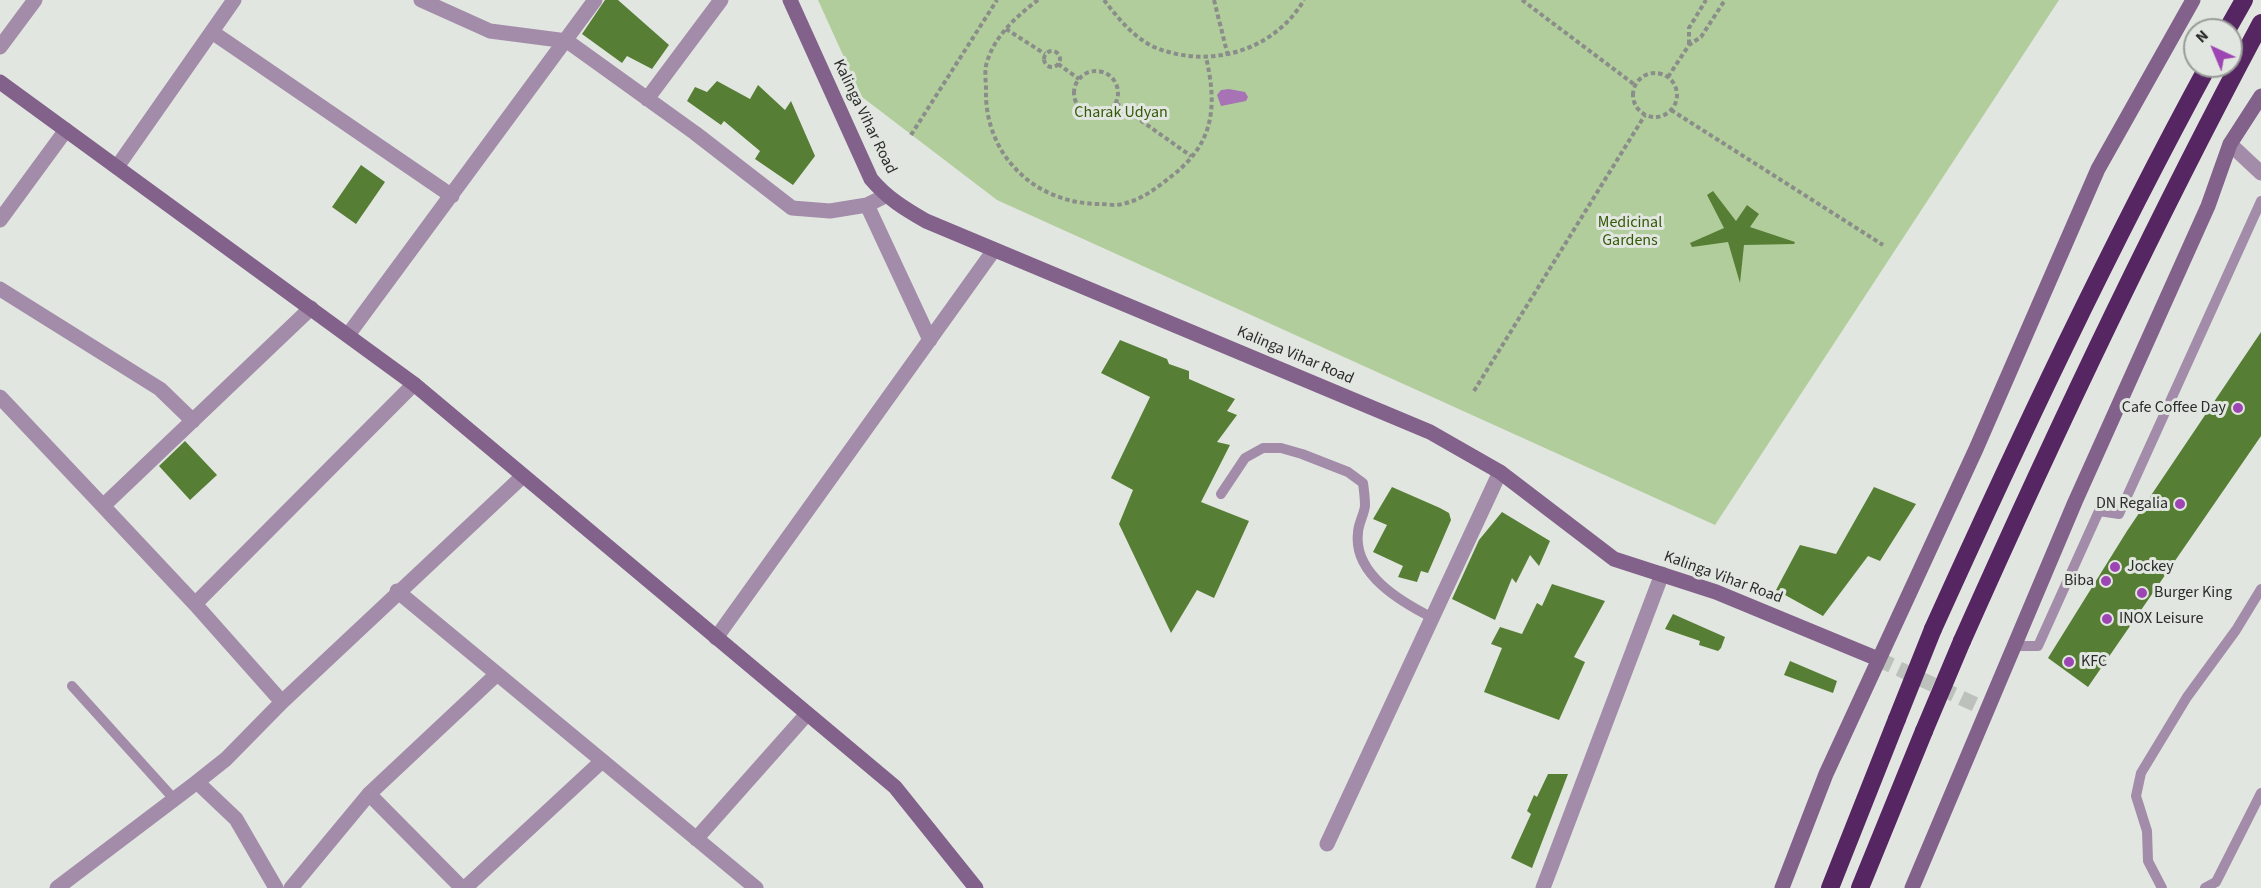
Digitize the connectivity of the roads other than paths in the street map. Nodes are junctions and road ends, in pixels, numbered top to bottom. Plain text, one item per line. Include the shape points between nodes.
1 (35, 0) edge
2 (234, 0) edge
3 (421, 0) edge
4 (595, 0) edge
5 (721, 0) edge
6 (790, 0) edge
7 (2193, 0) edge
8 (2244, 0) edge
9 (2234, 18) edge
10 (2261, 23) edge
11 (212, 32) junction
12 (567, 41) junction
13 (0, 47) edge
14 (2202, 78) edge
15 (0, 82) edge
16 (647, 99) junction
17 (2260, 101) edge
18 (66, 130) junction
19 (2230, 144) junction
20 (117, 167) junction
21 (2261, 173) edge
22 (452, 196) junction
23 (885, 196) junction
24 (2261, 203) edge
25 (867, 205) junction
26 (0, 220) edge
27 (994, 250) junction
28 (0, 290) edge
29 (311, 308) junction
30 (348, 335) junction
31 (930, 340) junction
32 (414, 384) junction
33 (0, 397) edge
34 (193, 421) junction
35 (1500, 472) junction
36 (523, 476) junction
37 (1221, 494) dead end
38 (103, 506) junction
39 (1662, 574) junction
40 (2261, 589) edge
41 (397, 591) junction
42 (195, 604) junction
43 (1433, 618) junction
44 (716, 638) junction
45 (2014, 646) junction
46 (1878, 659) junction
47 (497, 674) junction
48 (72, 686) dead end
49 (282, 702) junction
50 (807, 714) junction
51 (602, 761) junction
52 (197, 782) junction
53 (369, 794) junction
54 (2261, 794) edge
55 (174, 799) junction
56 (696, 839) junction
57 (1327, 844) dead end
58 (57, 888) edge
59 (276, 888) edge
60 (291, 888) edge
61 (463, 888) edge
62 (756, 888) edge
63 (976, 888) edge
64 (1544, 888) edge
65 (1782, 888) edge
66 (1830, 888) edge
67 (1860, 888) edge
68 (1912, 888) edge
69 (2162, 888) edge
70 (2205, 888) edge

1 - 13 street
2 - 11 street
3 - 12 street via 490,31
4 - 12 street
5 - 16 street
6 - 23 street, Kalinga Vihar Road via 871,179
7 - 46 street via 2098,169 1976,449
8 - 9 highway
10 - 67 highway, bridge via 2129,278 2041,463
11 - 20 street
11 - 22 street
12 - 16 street
12 - 22 street
14 - 66 highway, bridge via 2014,448 1933,629
15 - 18 street
16 - 25 street via 792,208 830,211
17 - 19 street
18 - 20 street
18 - 26 street
19 - 21 street
19 - 45 street via 2208,206 2079,491
20 - 29 street
22 - 30 street
23 - 25 street
23 - 27 street, Kalinga Vihar Road via 926,221
24 - 45 lane via 2119,514 2099,511 2038,646
25 - 31 street
27 - 31 street
27 - 35 street, Kalinga Vihar Road via 1430,432
28 - 34 street via 160,390
29 - 30 street
29 - 34 street
30 - 32 street
31 - 44 street
32 - 36 street
32 - 42 street
33 - 38 street
34 - 38 street
35 - 39 street, Kalinga Vihar Road via 1614,559
35 - 43 street
36 - 41 street
36 - 44 street
37 - 43 lane via 1245,458 1263,448 1281,448 1348,472 1363,483 1365,506 1358,547 1364,566 1409,606
38 - 42 street
39 - 46 street, Kalinga Vihar Road via 1716,592
39 - 64 street
40 - 69 lane via 2141,773 2136,796 2147,831 2148,861
41 - 47 street
41 - 49 street
42 - 49 street
43 - 57 street
44 - 50 street
45 - 68 street
46 - 65 street via 1826,774
47 - 51 street
47 - 53 street
48 - 55 lane
49 - 52 street via 226,759
50 - 56 street
50 - 63 street via 895,787
51 - 56 street
51 - 61 street
52 - 55 street
52 - 59 street via 236,819
53 - 60 street
53 - 61 street
54 - 70 lane via 2216,882
55 - 58 street
56 - 62 street

